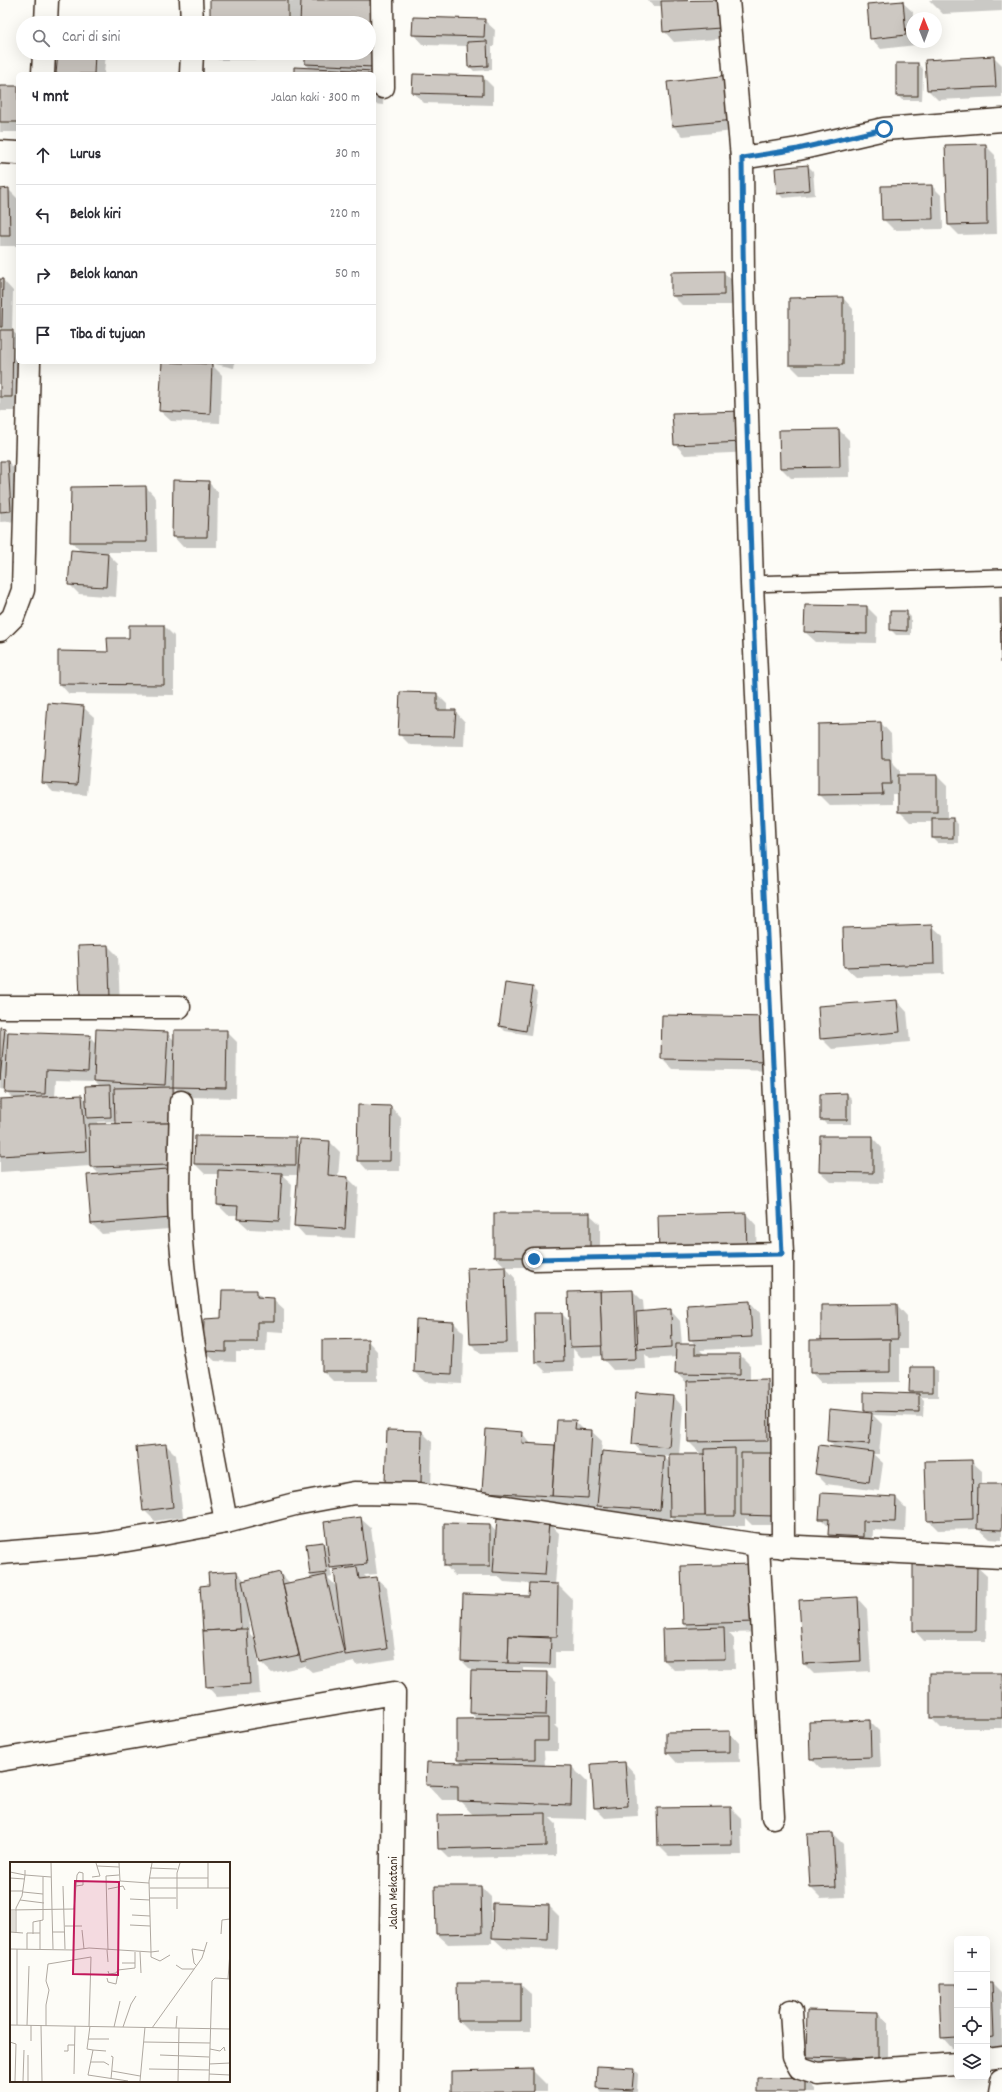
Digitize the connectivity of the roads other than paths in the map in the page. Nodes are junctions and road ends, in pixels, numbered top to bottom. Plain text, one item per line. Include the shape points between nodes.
1 (47, 0) edge
2 (191, 0) edge
3 (382, 0) edge
4 (728, 0) edge
5 (46, 16) edge
6 (192, 16) edge
7 (44, 60) edge
8 (192, 60) edge
9 (43, 72) edge
10 (191, 72) edge
11 (382, 87) dead end
12 (1002, 120) edge
13 (0, 152) edge
14 (16, 153) edge
15 (742, 158) junction
16 (29, 364) edge
17 (1002, 577) edge
18 (752, 584) junction
19 (0, 630) edge
20 (0, 1007) edge
21 (179, 1007) dead end
22 (181, 1102) dead end
23 (782, 1254) junction
24 (534, 1259) dead end
25 (226, 1522) junction
26 (758, 1545) junction
27 (783, 1547) junction
28 (0, 1554) edge
29 (1002, 1557) edge
30 (0, 1760) edge
31 (773, 1817) dead end
32 (790, 2011) dead end
33 (1002, 2057) edge
34 (990, 2059) edge
35 (954, 2064) edge
36 (1002, 2081) edge
37 (389, 2092) edge
38 (1000, 2092) edge

1 - 5 street
2 - 6 street
3 - 11 street
4 - 15 street
7 - 9 street
8 - 10 street
12 - 15 street via 884,129 798,149
13 - 14 street
15 - 18 street
16 - 19 street via 23,590 13,617
17 - 18 lane
18 - 23 street
20 - 21 street
22 - 25 street via 179,1202 182,1253
23 - 24 street
23 - 27 street
25 - 26 street via 294,1504 354,1493 419,1494
25 - 28 street via 98,1545
26 - 27 street
26 - 31 street
27 - 29 street
30 - 37 street, Jalan Mekatani via 394,1693
32 - 35 street via 794,2057 800,2068 818,2074
33 - 34 street
36 - 38 street

